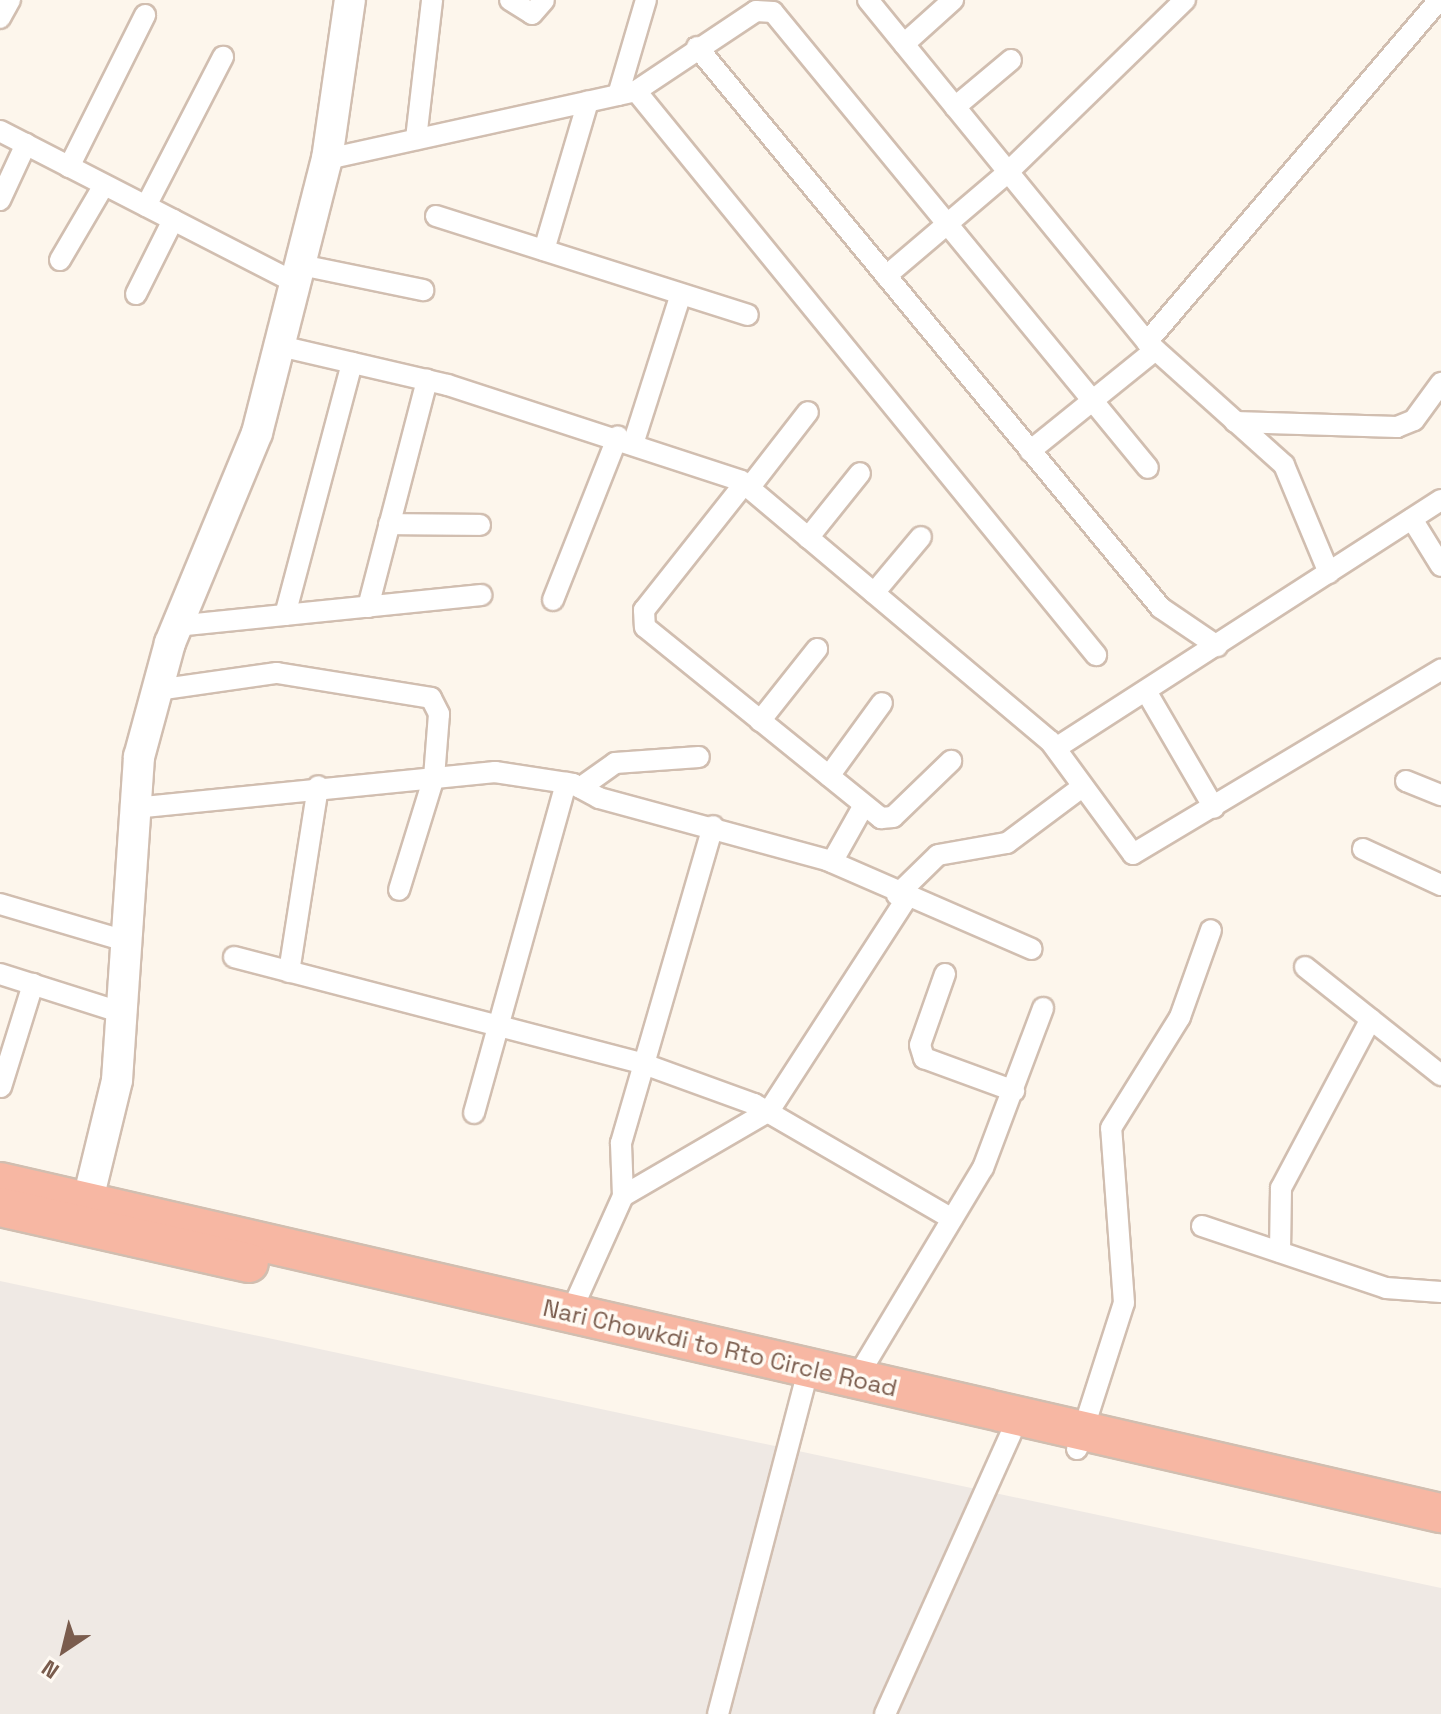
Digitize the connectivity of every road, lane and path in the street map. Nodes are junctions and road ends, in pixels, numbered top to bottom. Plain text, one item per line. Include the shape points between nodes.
1 (10, 0) edge
2 (350, 0) edge
3 (432, 0) edge
4 (510, 0) edge
5 (544, 0) edge
6 (646, 0) edge
7 (868, 0) edge
8 (953, 0) edge
9 (1185, 0) edge
10 (1439, 0) edge
11 (145, 15) dead end
12 (0, 18) edge
13 (904, 44) junction
14 (697, 47) junction
15 (223, 57) dead end
16 (1011, 60) dead end
17 (627, 93) junction
18 (588, 101) junction
19 (955, 107) junction
20 (0, 131) edge
21 (416, 139) junction
22 (26, 144) junction
23 (327, 159) junction
24 (69, 167) junction
25 (1008, 172) junction
26 (104, 185) junction
27 (0, 200) edge
28 (146, 206) junction
29 (436, 216) dead end
30 (173, 220) junction
31 (948, 223) junction
32 (544, 250) junction
33 (60, 260) dead end
34 (298, 274) junction
35 (886, 276) junction
36 (423, 290) dead end
37 (136, 294) dead end
38 (681, 294) junction
39 (748, 315) dead end
40 (280, 346) junction
41 (1151, 346) junction
42 (352, 363) junction
43 (427, 380) junction
44 (1441, 383) edge
45 (1093, 402) junction
46 (808, 412) dead end
47 (1235, 422) junction
48 (626, 439) junction
49 (1030, 451) junction
50 (1148, 468) dead end
51 (860, 473) dead end
52 (746, 486) junction
53 (1441, 500) edge
54 (1412, 519) junction
55 (389, 524) junction
56 (480, 525) dead end
57 (921, 537) dead end
58 (808, 538) junction
59 (1441, 566) edge
60 (1329, 573) junction
61 (874, 593) junction
62 (481, 595) dead end
63 (553, 600) dead end
64 (368, 607) junction
65 (285, 615) junction
66 (176, 626) junction
67 (1217, 646) junction
68 (817, 649) dead end
69 (1096, 655) dead end
70 (1441, 670) edge
71 (157, 690) junction
72 (1146, 691) junction
73 (882, 703) dead end
74 (760, 721) junction
75 (1056, 748) junction
76 (699, 757) dead end
77 (951, 761) dead end
78 (829, 776) junction
79 (434, 777) junction
80 (1406, 781) dead end
81 (318, 786) junction
82 (573, 786) junction
83 (1082, 787) junction
84 (1441, 795) edge
85 (864, 805) junction
86 (134, 808) junction
87 (1214, 808) junction
88 (713, 826) junction
89 (1363, 849) dead end
90 (832, 862) junction
91 (1441, 885) edge
92 (399, 890) dead end
93 (902, 897) junction
94 (0, 904) edge
95 (1211, 930) dead end
96 (122, 940) junction
97 (1032, 949) dead end
98 (234, 957) dead end
99 (1305, 967) dead end
100 (289, 972) junction
101 (0, 974) edge
102 (945, 974) dead end
103 (33, 984) junction
104 (1043, 1008) dead end
105 (120, 1012) junction
106 (1371, 1019) junction
107 (499, 1029) junction
108 (644, 1064) junction
109 (1441, 1075) edge
110 (1, 1087) edge
111 (1014, 1091) junction
112 (769, 1111) junction
113 (474, 1113) dead end
114 (0, 1182) edge
115 (623, 1196) junction
116 (0, 1207) edge
117 (85, 1212) junction
118 (952, 1219) junction
119 (1202, 1226) dead end
120 (1280, 1252) junction
121 (1441, 1292) edge
122 (570, 1314) junction
123 (806, 1378) junction
124 (856, 1379) junction
125 (1011, 1434) junction
126 (1080, 1440) junction
127 (1441, 1513) edge
128 (1441, 1535) edge
129 (718, 1714) edge
130 (885, 1714) edge

1 - 12 street
2 - 23 street
3 - 21 street
4 - 5 street via 532,14
6 - 17 street
7 - 13 street
8 - 13 street
9 - 25 street
10 - 41 street
11 - 24 street
13 - 19 street
14 - 17 street
14 - 31 street via 756,11 773,12
14 - 35 street
15 - 28 street
16 - 19 street
17 - 18 street
17 - 69 street
18 - 21 street
18 - 32 street
19 - 25 street
20 - 22 street
21 - 23 street
22 - 24 street
22 - 27 street
23 - 34 street
24 - 26 street
25 - 31 street
25 - 41 street
26 - 28 street
26 - 33 street
28 - 30 street
29 - 32 street
30 - 34 street
30 - 37 street
31 - 35 street
31 - 45 street
32 - 38 street
34 - 36 street
34 - 40 street
35 - 49 street
38 - 39 street
38 - 48 street
40 - 42 street
40 - 66 street via 257,433
41 - 45 street
41 - 47 street
42 - 43 street
42 - 65 street
43 - 48 street
43 - 55 street
44 - 47 street via 1414,420 1397,427
45 - 49 street
45 - 50 street
46 - 52 street
47 - 60 street via 1290,472
48 - 52 street
48 - 63 street
49 - 67 street via 1161,608
51 - 58 street
52 - 58 street
52 - 74 street via 642,622
53 - 54 street
54 - 59 street
54 - 60 street
55 - 56 street
55 - 64 street
57 - 61 street
58 - 61 street
60 - 67 street
61 - 75 street
62 - 64 street
64 - 65 street
65 - 66 street
66 - 71 street
67 - 72 street
68 - 74 street
70 - 87 street
71 - 79 street via 277,673 422,693 439,714
71 - 86 street
72 - 75 street
72 - 87 street
73 - 78 street
74 - 78 street
75 - 83 street
76 - 82 street via 615,763
77 - 85 street via 893,817 881,818
78 - 85 street
79 - 81 street
79 - 82 street via 495,772
79 - 92 street
80 - 84 street
81 - 86 street
81 - 100 street
82 - 88 street
82 - 107 street
83 - 87 street via 1133,854
83 - 93 street via 1007,843 938,855
85 - 90 street
86 - 96 street
88 - 90 street
88 - 108 street
89 - 91 street
90 - 93 street
93 - 97 street
93 - 112 street
94 - 96 street
95 - 126 street via 1180,1017 1111,1128 1124,1303
96 - 105 street
98 - 100 street
99 - 106 street
100 - 107 street
101 - 103 street
102 - 111 street via 920,1045 924,1058
103 - 105 street
103 - 110 street
104 - 111 street
105 - 117 street via 117,1080
106 - 109 street
106 - 120 street via 1281,1188
107 - 108 street
107 - 113 street
108 - 112 street
108 - 115 street via 621,1143
111 - 118 street via 993,1148
112 - 115 street
112 - 118 street
114 - 117 highway, Nari Chowkdi to Rto Circle Road
115 - 122 street
116 - 117 highway
117 - 122 highway, Nari Chowkdi to Rto Circle Road
117 - 123 highway
118 - 124 street
119 - 120 street
120 - 121 street via 1386,1288
122 - 123 highway, Nari Chowkdi to Rto Circle Road
123 - 124 highway, Nari Chowkdi to Rto Circle Road
123 - 125 highway
123 - 129 street
124 - 126 highway, Nari Chowkdi to Rto Circle Road
125 - 126 highway
125 - 130 street
126 - 127 highway, Nari Chowkdi to Rto Circle Road
126 - 128 highway

